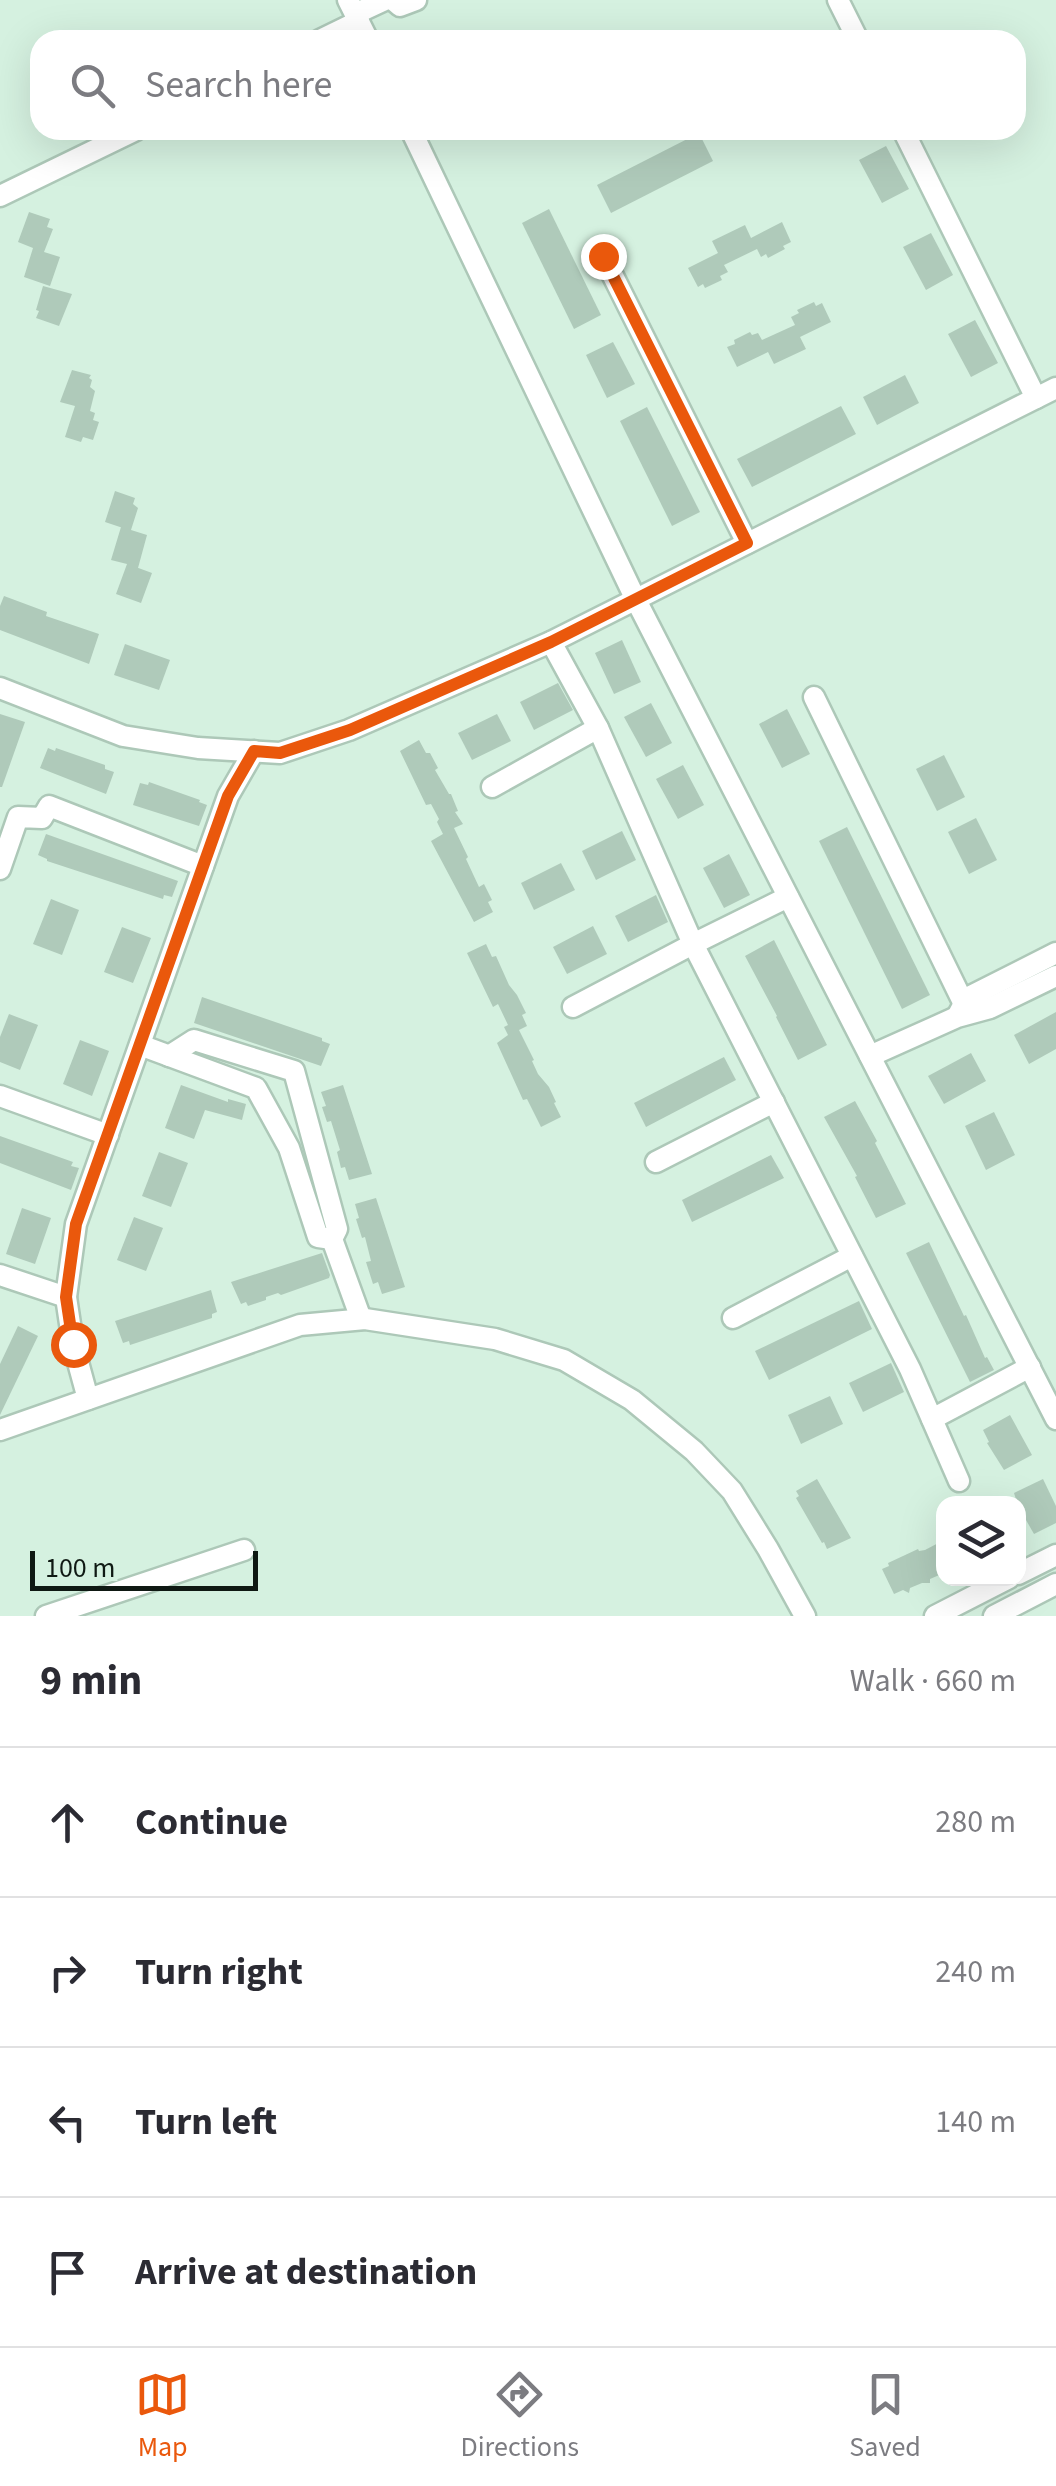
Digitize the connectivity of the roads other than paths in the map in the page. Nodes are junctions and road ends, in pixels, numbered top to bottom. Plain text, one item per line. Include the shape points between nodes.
1 (384, 0) edge
2 (393, 0) edge
3 (416, 0) edge
4 (838, 0) edge
5 (357, 19) edge
6 (853, 30) edge
7 (115, 140) edge
8 (416, 140) edge
9 (907, 140) edge
10 (0, 196) edge
11 (603, 256) dead end
12 (1056, 388) edge
13 (1036, 398) junction
14 (747, 543) junction
15 (636, 600) junction
16 (551, 642) junction
17 (0, 688) edge
18 (814, 697) dead end
19 (598, 728) junction
20 (214, 749) junction
21 (254, 751) junction
22 (492, 787) dead end
23 (228, 796) junction
24 (204, 866) junction
25 (0, 869) edge
26 (788, 897) junction
27 (693, 944) junction
28 (1056, 953) edge
29 (1056, 976) edge
30 (573, 1007) dead end
31 (960, 1011) junction
32 (140, 1045) junction
33 (169, 1056) junction
34 (870, 1056) junction
35 (0, 1096) edge
36 (774, 1102) junction
37 (108, 1135) junction
38 (656, 1162) dead end
39 (332, 1239) junction
40 (852, 1256) junction
41 (0, 1276) edge
42 (66, 1297) junction
43 (733, 1318) dead end
44 (360, 1319) junction
45 (1030, 1367) junction
46 (88, 1399) junction
47 (1056, 1419) edge
48 (932, 1420) junction
49 (0, 1430) edge
50 (959, 1480) dead end
51 (244, 1550) dead end
52 (1056, 1555) edge
53 (1026, 1570) edge
54 (1056, 1584) edge
55 (993, 1586) edge
56 (46, 1616) edge
57 (805, 1616) edge
58 (935, 1616) edge
59 (994, 1616) edge

1 - 5 street
2 - 3 street via 400,6
4 - 6 street
7 - 10 street
8 - 15 street
9 - 13 street
11 - 14 street
12 - 13 street
13 - 14 street
14 - 15 street
15 - 16 street
15 - 26 street
16 - 19 street
16 - 21 street via 350,730 280,753
17 - 20 street via 123,736
18 - 31 street
19 - 22 street
19 - 27 street
20 - 21 street
20 - 23 street
21 - 23 street
23 - 24 street
24 - 25 street via 49,806 42,818 18,817
24 - 32 street
26 - 27 street
26 - 34 street
27 - 30 street
27 - 36 street
28 - 31 street via 967,998
29 - 31 street via 990,1008
31 - 34 street
32 - 33 street
32 - 37 street
33 - 39 street via 256,1088 290,1148 318,1237
33 - 39 street via 194,1040 294,1071 337,1229
34 - 45 street
35 - 37 street
36 - 38 street
36 - 40 street
37 - 42 street via 76,1224
39 - 44 street
40 - 43 street
40 - 48 street
41 - 42 street
42 - 46 street
44 - 46 street via 300,1325
44 - 57 street via 495,1339 564,1360 632,1400 732,1491
45 - 47 street
45 - 48 street
46 - 49 street
48 - 50 street
51 - 56 street
52 - 53 street
54 - 59 street
55 - 58 street

